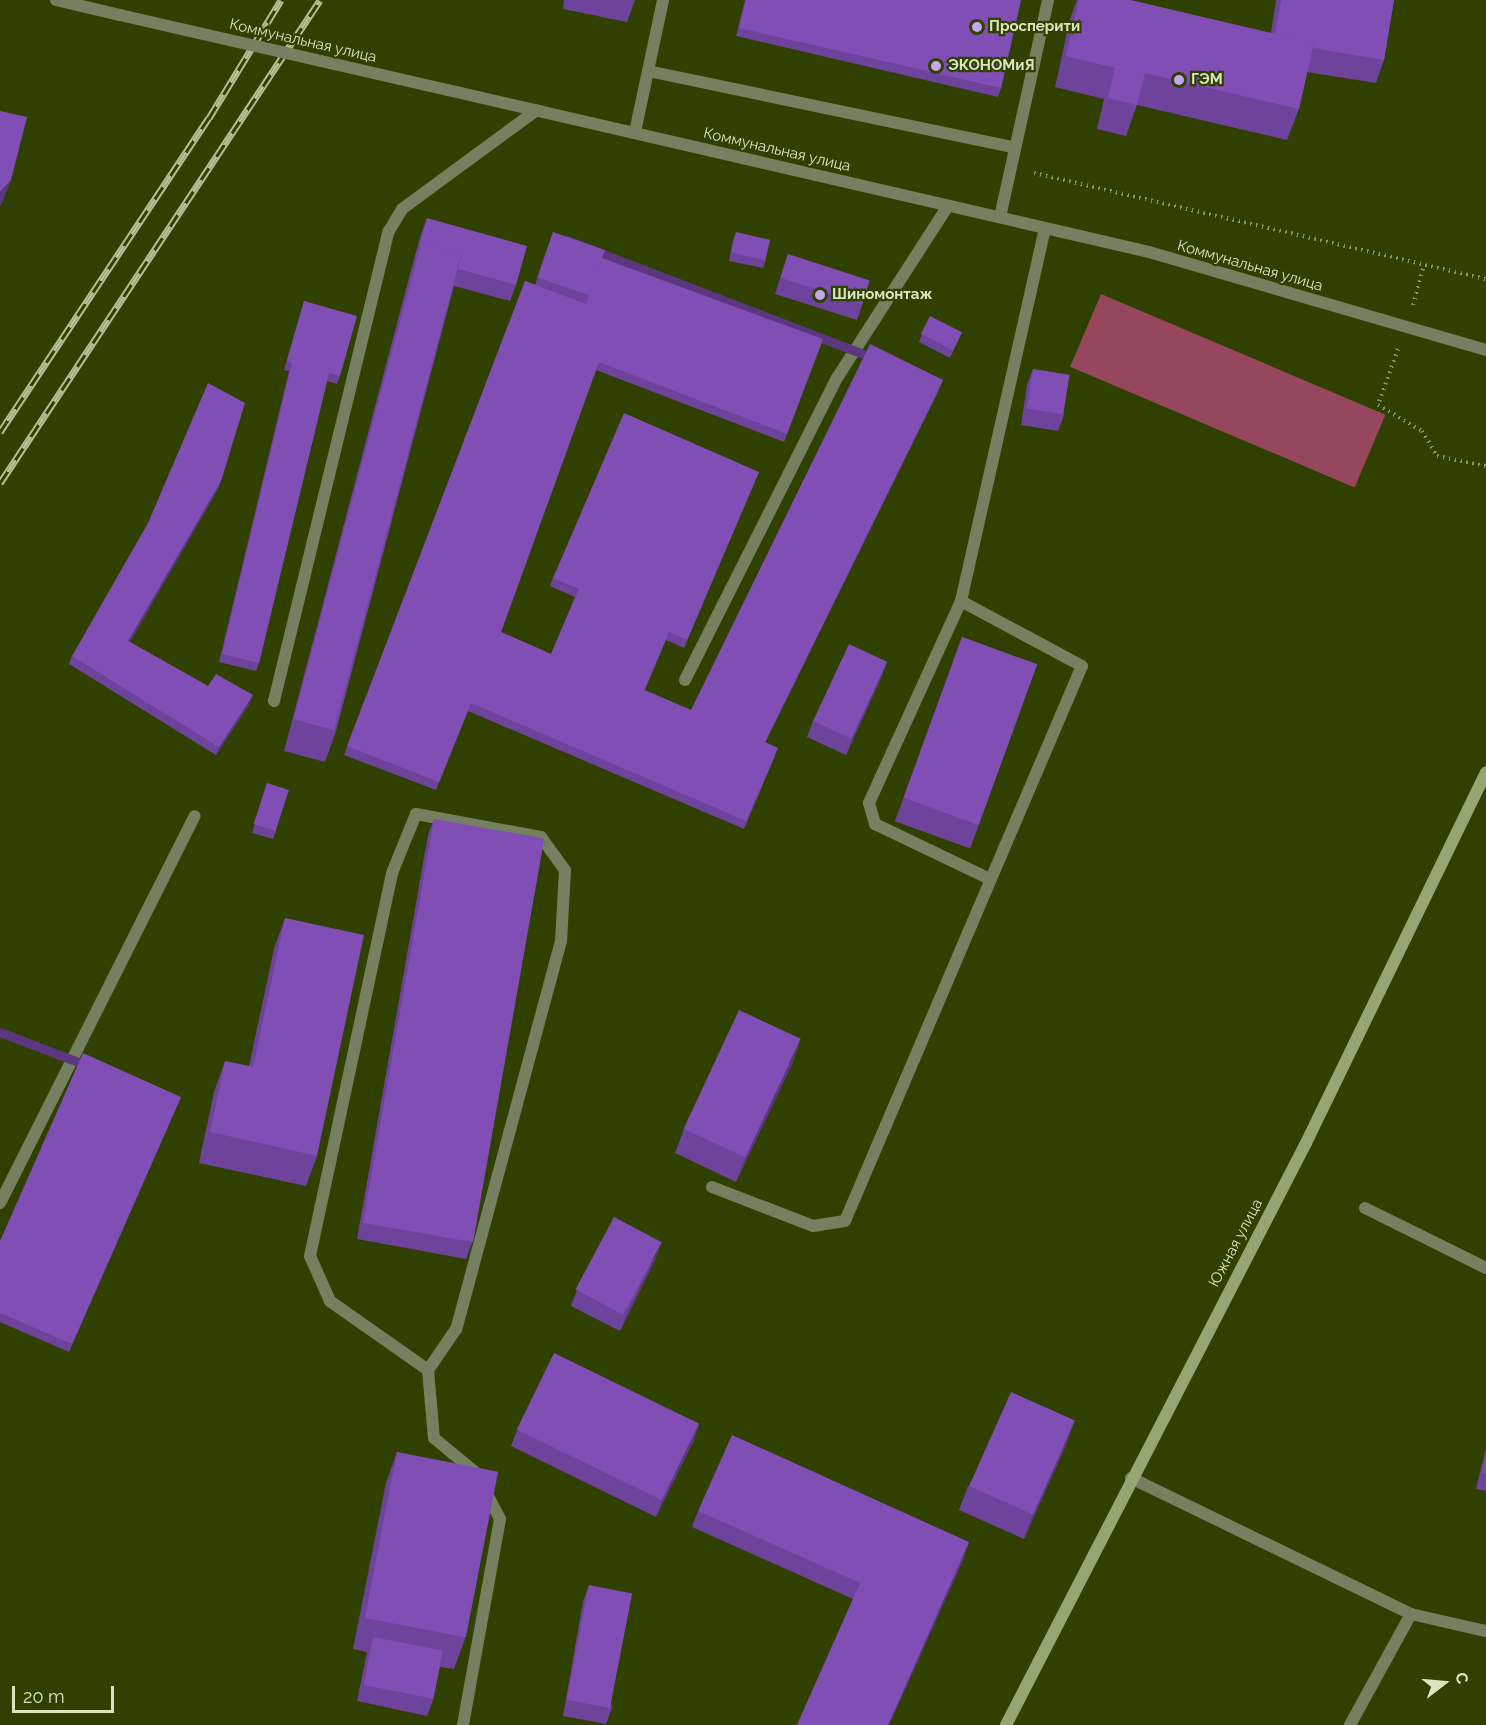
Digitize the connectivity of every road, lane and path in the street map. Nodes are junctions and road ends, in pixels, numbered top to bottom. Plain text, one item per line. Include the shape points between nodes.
1 (56, 0) edge
2 (663, 0) edge
3 (1048, 0) edge
4 (648, 71) junction
5 (537, 110) junction
6 (635, 132) junction
7 (1015, 148) junction
8 (1011, 168) junction
9 (948, 206) junction
10 (1000, 217) junction
11 (1045, 228) junction
12 (1424, 265) junction
13 (1486, 279) edge
14 (1406, 327) junction
15 (1486, 350) edge
16 (1486, 466) edge
17 (962, 601) junction
18 (685, 680) dead end
19 (274, 701) dead end
20 (1486, 772) edge
21 (195, 816) dead end
22 (990, 879) junction
23 (712, 1187) dead end
24 (0, 1203) edge
25 (1365, 1208) dead end
26 (1486, 1268) edge
27 (429, 1370) junction
28 (1131, 1478) junction
29 (1411, 1614) junction
30 (1486, 1631) edge
31 (463, 1725) edge
32 (1006, 1725) edge
33 (1350, 1725) edge

1 - 5 street, Коммунальная улица, bridge
2 - 4 street
3 - 7 street
4 - 6 street
4 - 7 street
5 - 6 street, Коммунальная улица
5 - 19 street via 402,209 389,231
6 - 9 street, Коммунальная улица
7 - 8 street
8 - 10 street
8 - 12 path
9 - 10 street, Коммунальная улица
9 - 18 street via 837,378
10 - 11 street, Коммунальная улица
11 - 14 street, Коммунальная улица via 1149,252
11 - 17 street
12 - 13 path
12 - 14 path
14 - 15 street, Коммунальная улица
14 - 16 path via 1378,405 1422,431 1437,456
17 - 22 street via 1082,666
17 - 22 street via 869,803 875,824
20 - 28 main road, Южная улица via 1306,1143
21 - 24 street
22 - 23 street via 845,1221 813,1226
25 - 26 street
27 - 27 street via 456,1329 561,941 565,870 541,837 416,814 392,873 310,1256 330,1301
27 - 31 street via 434,1438 476,1473 500,1519
28 - 29 street
28 - 32 main road, Южная улица
29 - 30 street
29 - 33 street

